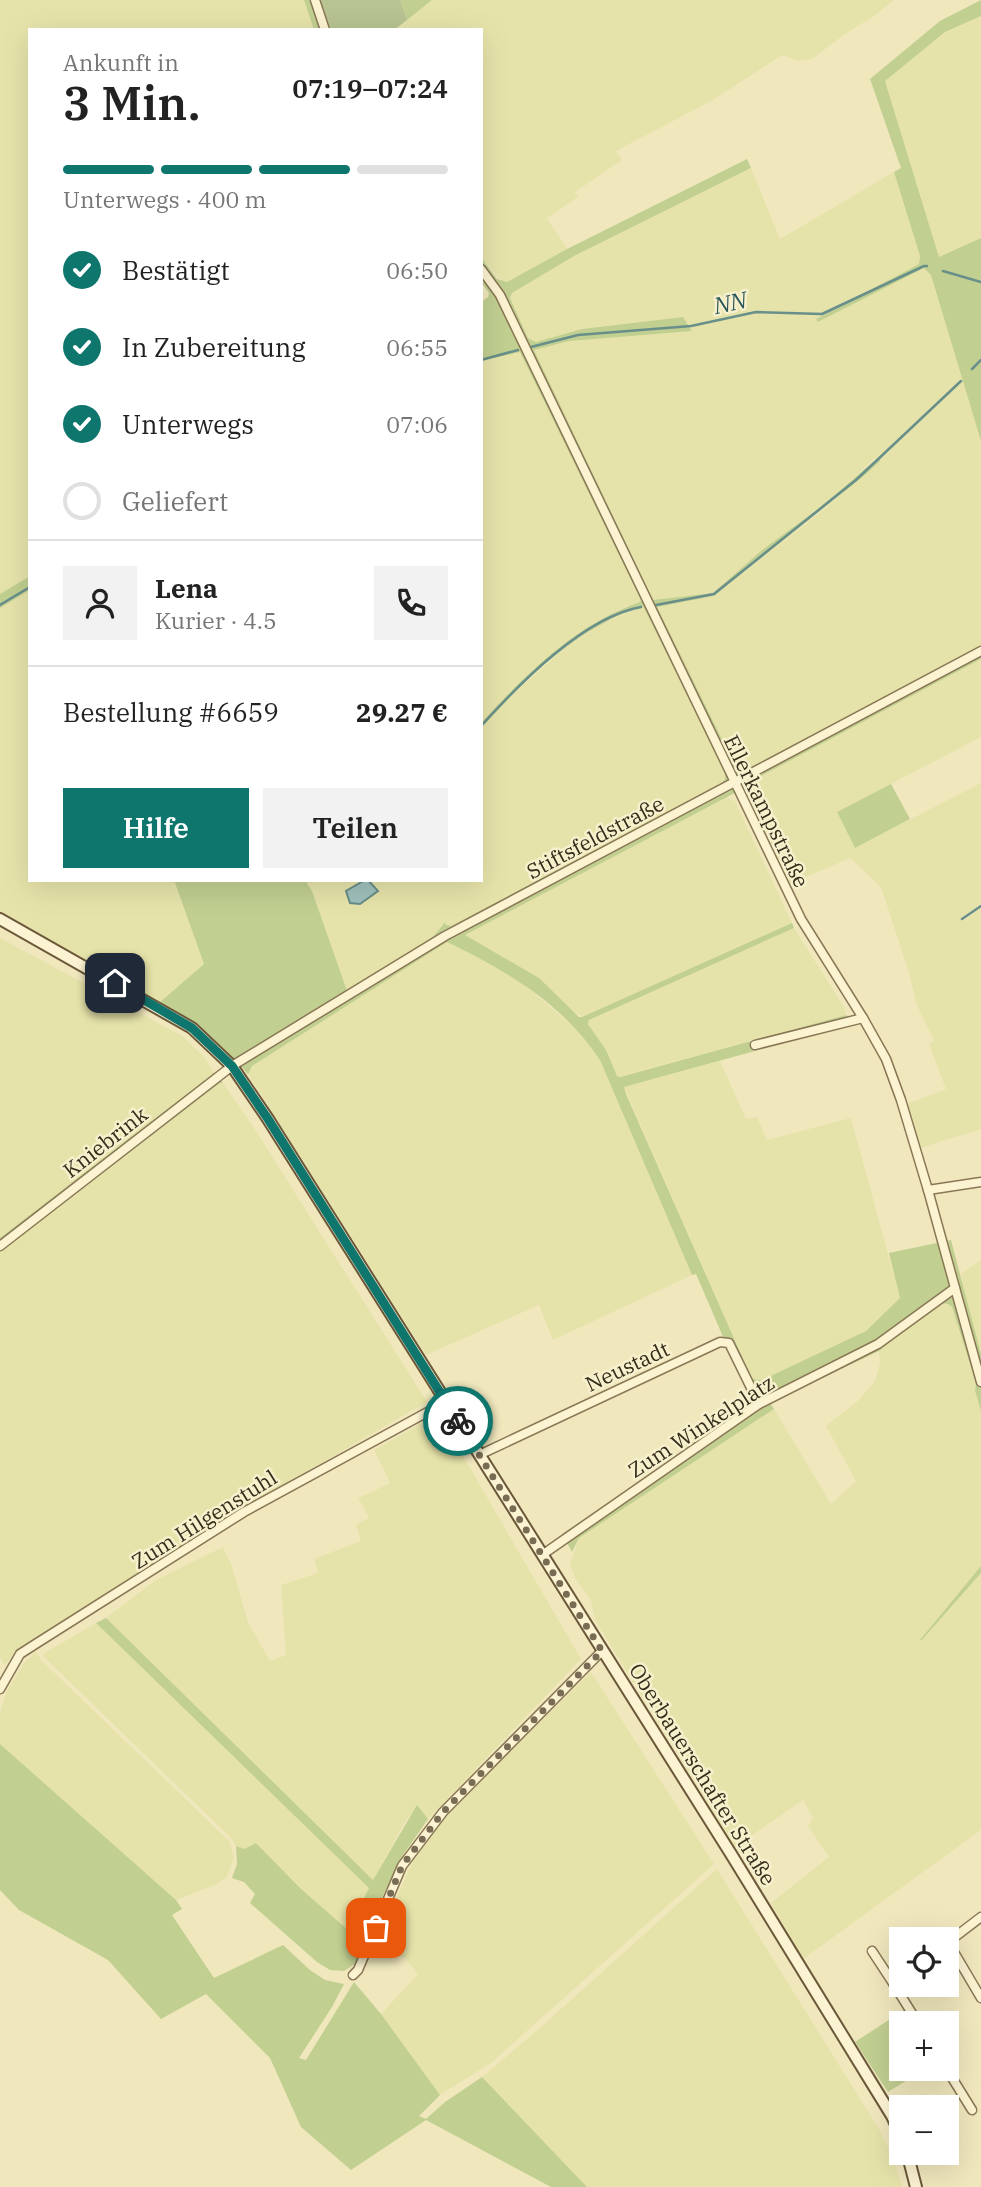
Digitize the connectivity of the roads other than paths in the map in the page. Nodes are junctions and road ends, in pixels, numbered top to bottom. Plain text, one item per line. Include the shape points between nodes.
1 (315, 0) edge
2 (324, 28) edge
3 (483, 272) edge
4 (981, 652) edge
5 (734, 783) junction
6 (0, 919) edge
7 (863, 1018) junction
8 (755, 1045) dead end
9 (232, 1066) junction
10 (981, 1182) edge
11 (928, 1190) junction
12 (0, 1246) edge
13 (955, 1288) junction
14 (981, 1382) edge
15 (446, 1402) junction
16 (759, 1404) junction
17 (479, 1455) junction
18 (542, 1555) junction
19 (602, 1651) junction
20 (0, 1689) edge
21 (981, 1917) edge
22 (959, 1933) edge
23 (872, 1951) dead end
24 (959, 1962) edge
25 (354, 1975) dead end
26 (889, 1977) edge
27 (981, 1998) edge
28 (954, 2081) edge
29 (972, 2110) dead end
30 (889, 2111) edge
31 (910, 2165) edge
32 (916, 2187) edge

1 - 2 street
3 - 5 street, Ellerkampstraße via 500,295
4 - 5 street, Stiftsfeldstraße
5 - 7 street, Ellerkampstraße via 800,919
5 - 9 street, Stiftsfeldstraße via 445,936
6 - 9 main road, Oberbauerschafter Straße via 192,1028
7 - 8 street
7 - 11 street, Ellerkampstraße via 886,1059
9 - 12 street, Kniebrink
9 - 15 main road, Oberbauerschafter Straße
10 - 11 street
11 - 13 street, Ellerkampstraße
13 - 14 street, Ellerkampstraße
13 - 16 street, Zum Winkelplatz via 878,1344
15 - 17 main road, Oberbauerschafter Straße
15 - 20 street, Zum Hilgenstuhl via 244,1512 20,1654
16 - 17 street, Neustadt via 729,1343 720,1342
16 - 18 street, Zum Winkelplatz
17 - 18 main road, Oberbauerschafter Straße
18 - 19 main road, Oberbauerschafter Straße
19 - 25 street via 443,1812 402,1866
19 - 30 main road, Oberbauerschafter Straße
21 - 22 street
23 - 26 street
24 - 27 street
28 - 29 street
31 - 32 main road

